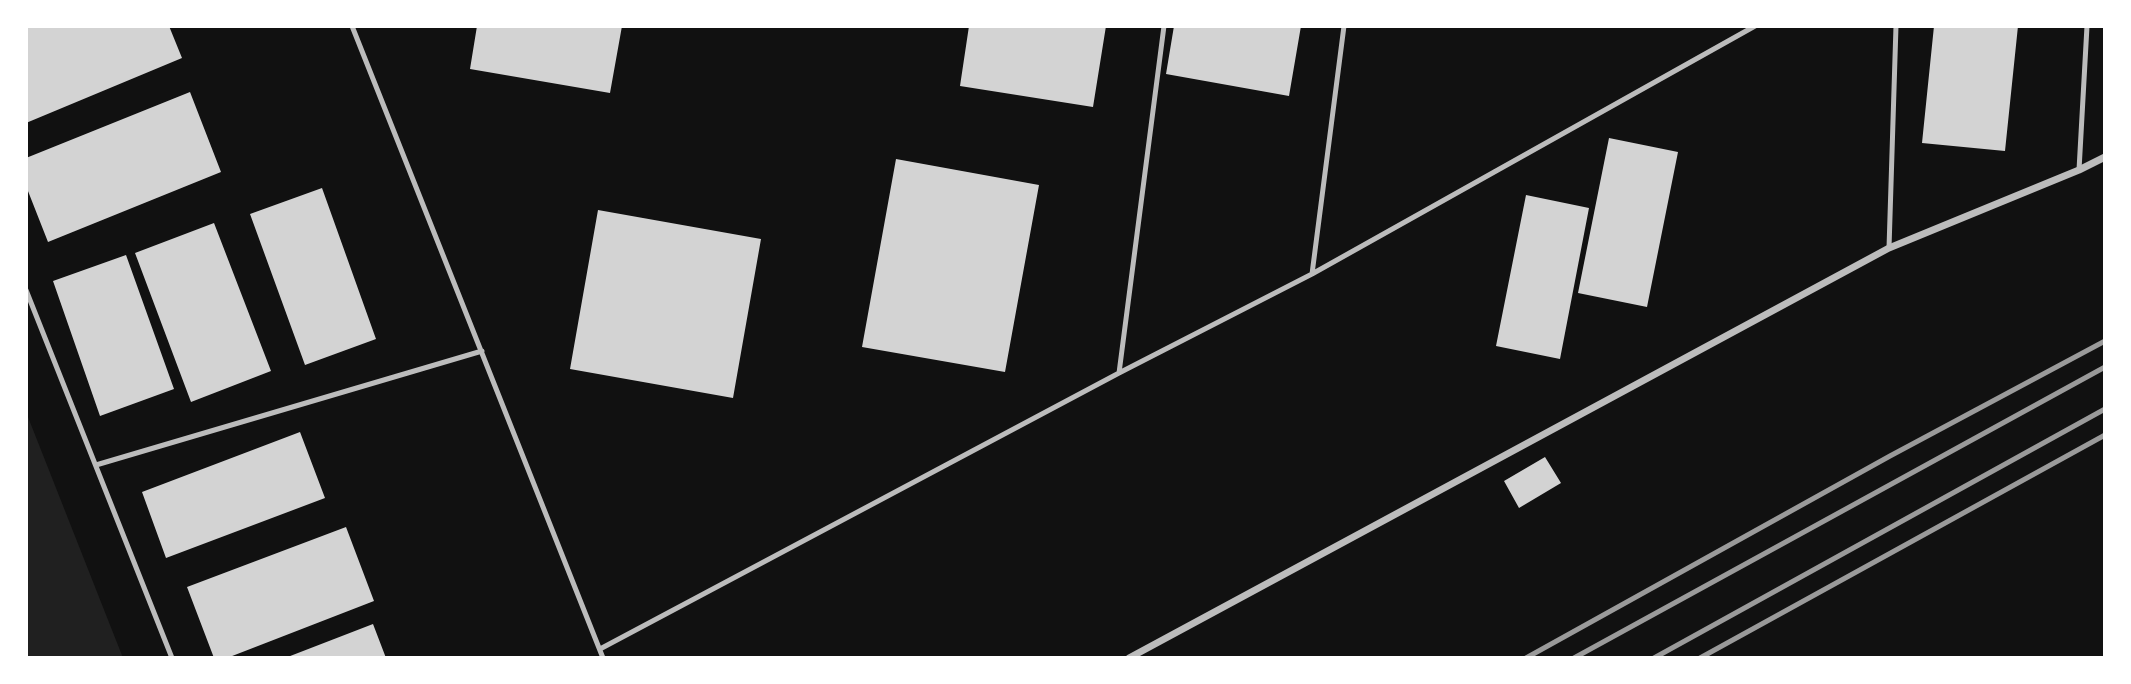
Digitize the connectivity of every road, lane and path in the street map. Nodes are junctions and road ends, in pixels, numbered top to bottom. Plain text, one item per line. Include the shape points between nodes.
1 (352, 26) edge
2 (1164, 26) edge
3 (1344, 26) edge
4 (1755, 26) edge
5 (1896, 26) edge
6 (2087, 26) edge
7 (2105, 158) edge
8 (2079, 170) junction
9 (1889, 248) junction
10 (1312, 274) junction
11 (26, 290) edge
12 (482, 351) junction
13 (1119, 373) junction
14 (96, 465) junction
15 (600, 649) junction
16 (172, 658) edge
17 (603, 658) edge
18 (1129, 658) edge

1 - 12 lane
2 - 13 lane
3 - 10 lane
4 - 10 lane
5 - 9 lane
6 - 8 lane
7 - 8 street
8 - 9 street
9 - 18 street
10 - 13 lane
11 - 14 lane
12 - 14 lane
12 - 15 lane
13 - 15 lane
14 - 16 lane
15 - 17 lane

